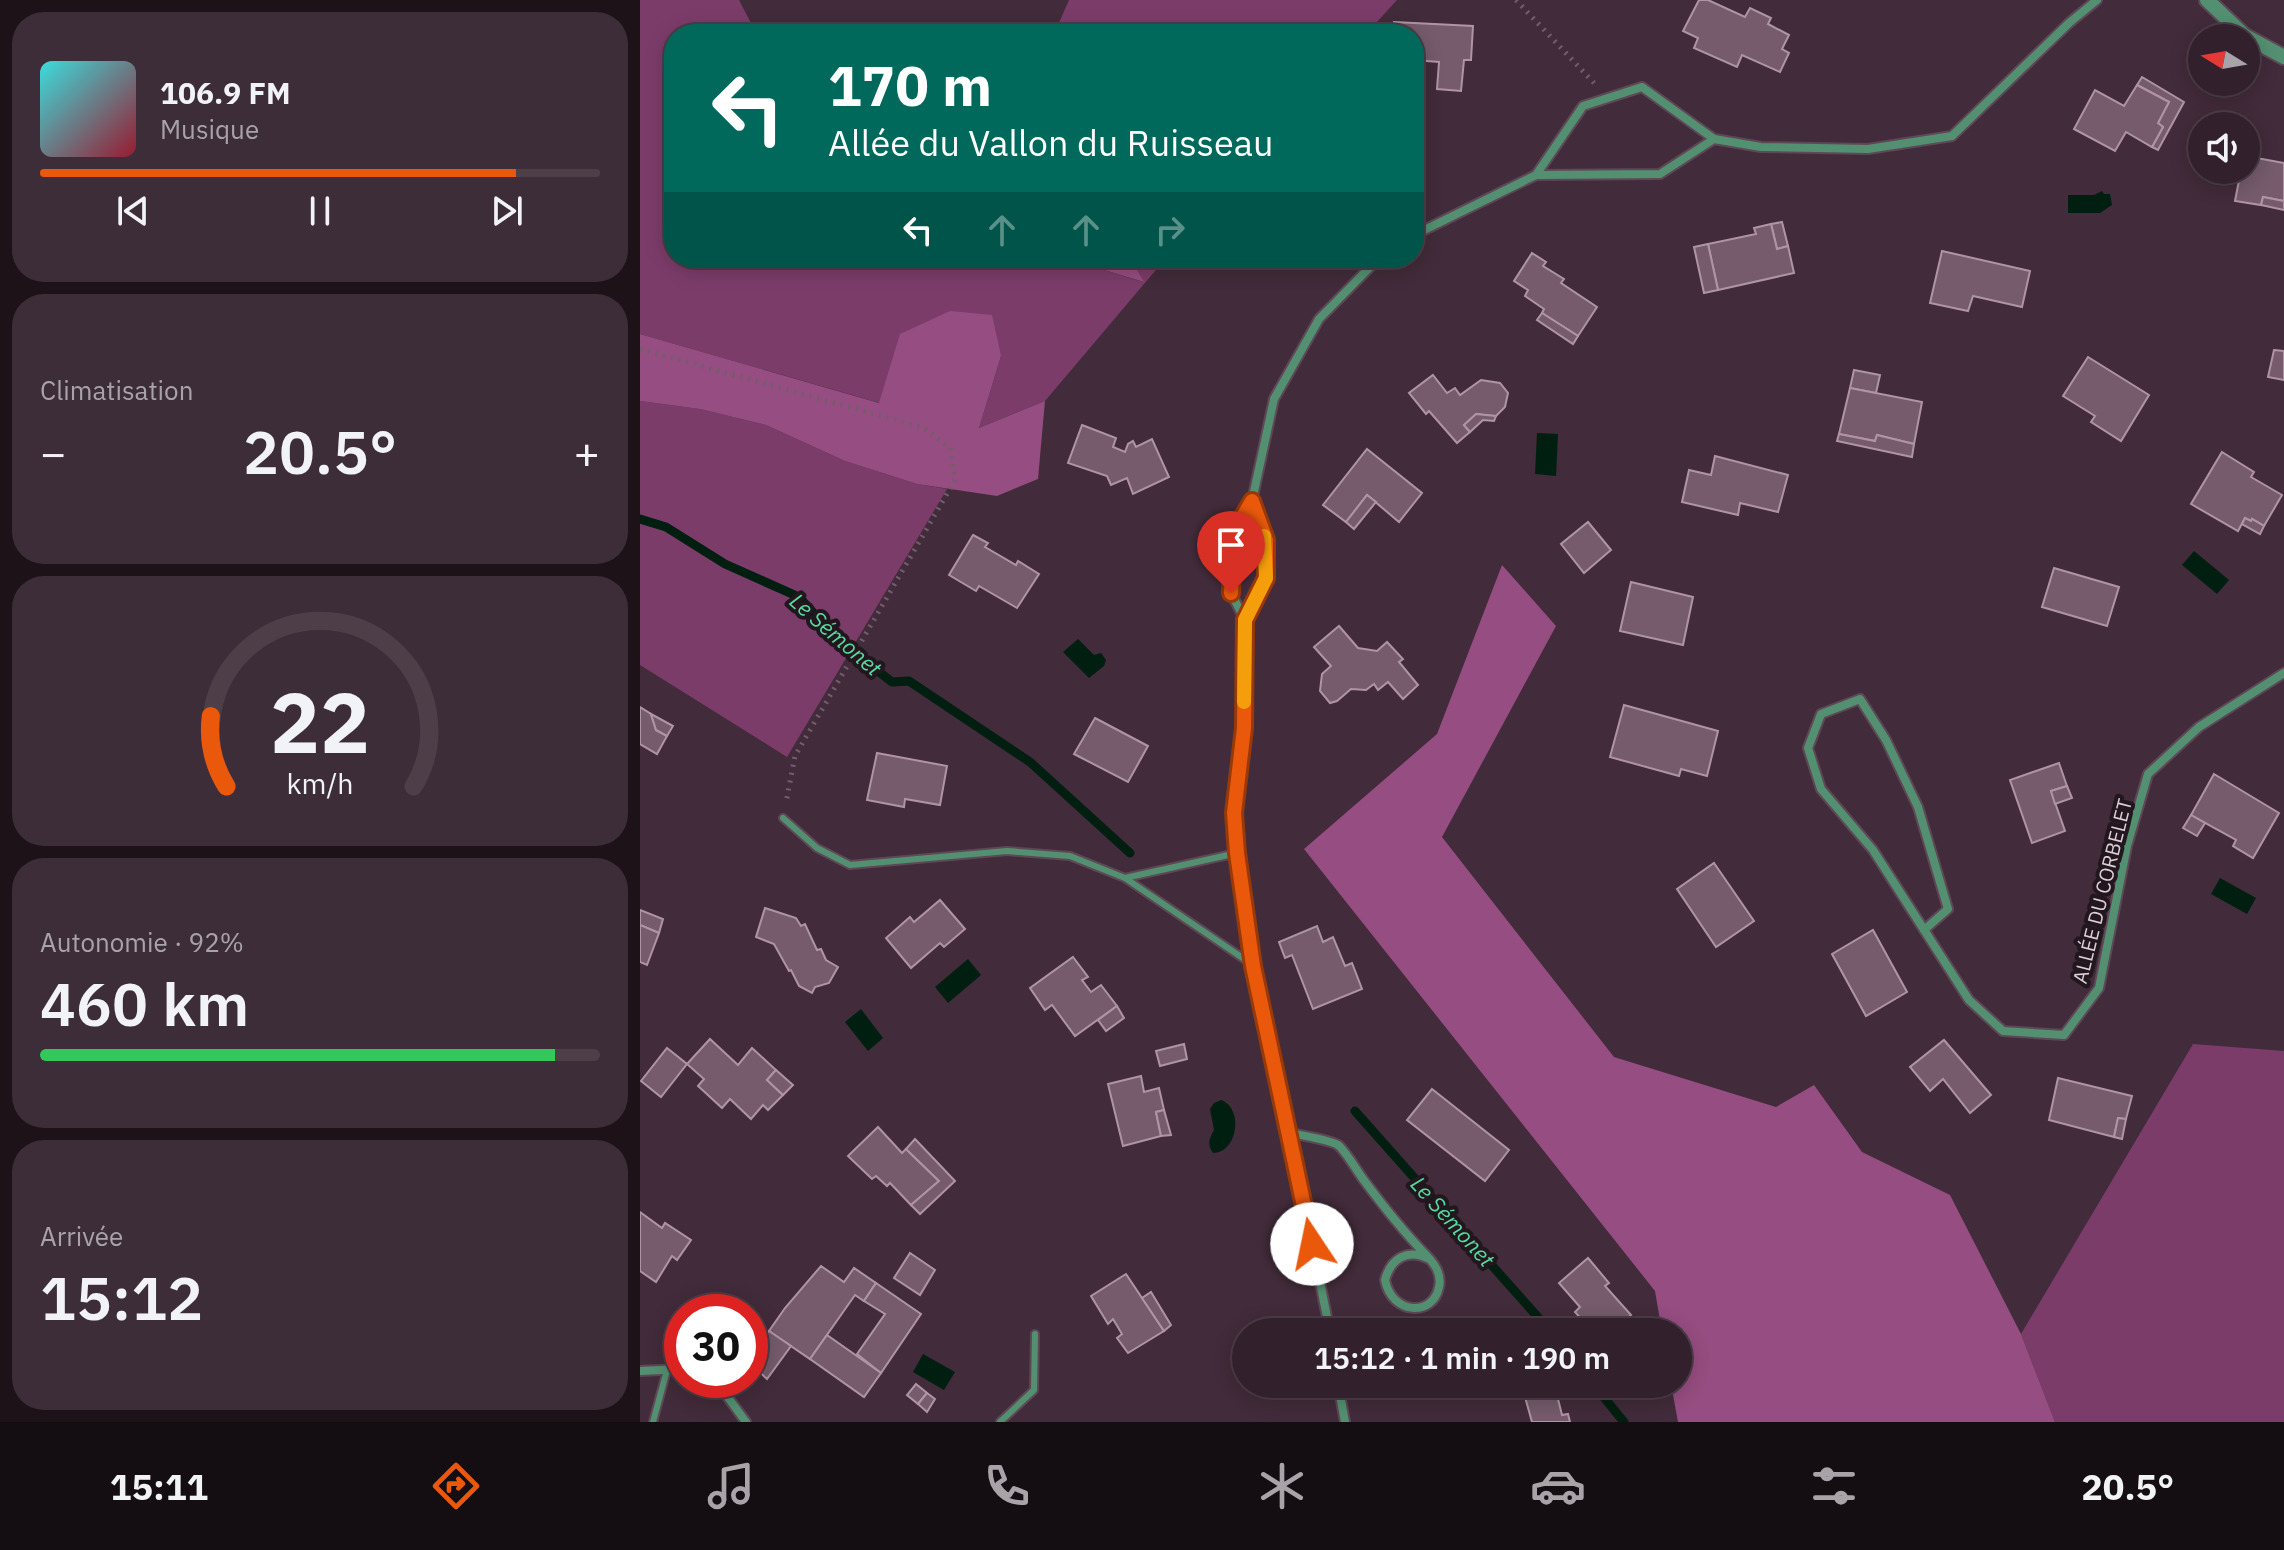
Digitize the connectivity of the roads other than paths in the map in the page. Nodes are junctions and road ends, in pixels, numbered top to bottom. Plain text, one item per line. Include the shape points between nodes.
1 (2097, 0) edge
2 (2207, 0) edge
3 (2284, 57) edge
4 (1714, 139) junction
5 (1536, 175) junction
6 (1424, 230) edge
7 (1369, 268) edge
8 (1252, 501) junction
9 (1245, 620) junction
10 (2284, 673) edge
11 (783, 818) road end
12 (1237, 853) junction
13 (1125, 878) junction
14 (1924, 930) junction
15 (1253, 966) junction
16 (1290, 1133) junction
17 (1429, 1259) junction
18 (1327, 1318) edge
19 (1035, 1334) dead end
20 (664, 1370) edge
21 (640, 1371) edge
22 (664, 1381) edge
23 (728, 1398) edge
24 (1341, 1398) edge
25 (653, 1422) edge
26 (746, 1422) edge
27 (1000, 1422) edge
28 (1345, 1422) edge

1 - 4 street via 1952,136 1868,149 1761,147
2 - 3 street via 2245,36
4 - 5 street via 1660,174
4 - 5 street via 1642,87 1583,106
5 - 6 street
7 - 8 street via 1319,319 1274,399
8 - 9 street via 1266,540 1266,578
8 - 9 street via 1234,532 1231,593
9 - 12 street via 1244,728 1234,813
10 - 14 street, ALLÉE DU CORBELET via 2199,727 2148,774 2127,846 2099,988 2064,1035 2003,1031 1969,1000
11 - 13 lane via 817,848 850,865 1007,851 1070,856
12 - 13 lane
12 - 15 street
13 - 15 lane
14 - 14 street, ALLÉE DU CORBELET via 1948,909 1918,807 1860,699 1821,714 1808,748 1821,789 1873,850
15 - 16 street
16 - 17 street via 1338,1145
16 - 18 street
17 - 17 street via 1439,1275 1436,1296 1416,1308 1398,1304 1385,1280 1392,1263 1406,1254
19 - 27 lane via 1034,1390
20 - 21 street
22 - 25 lane
23 - 26 street
24 - 28 street

